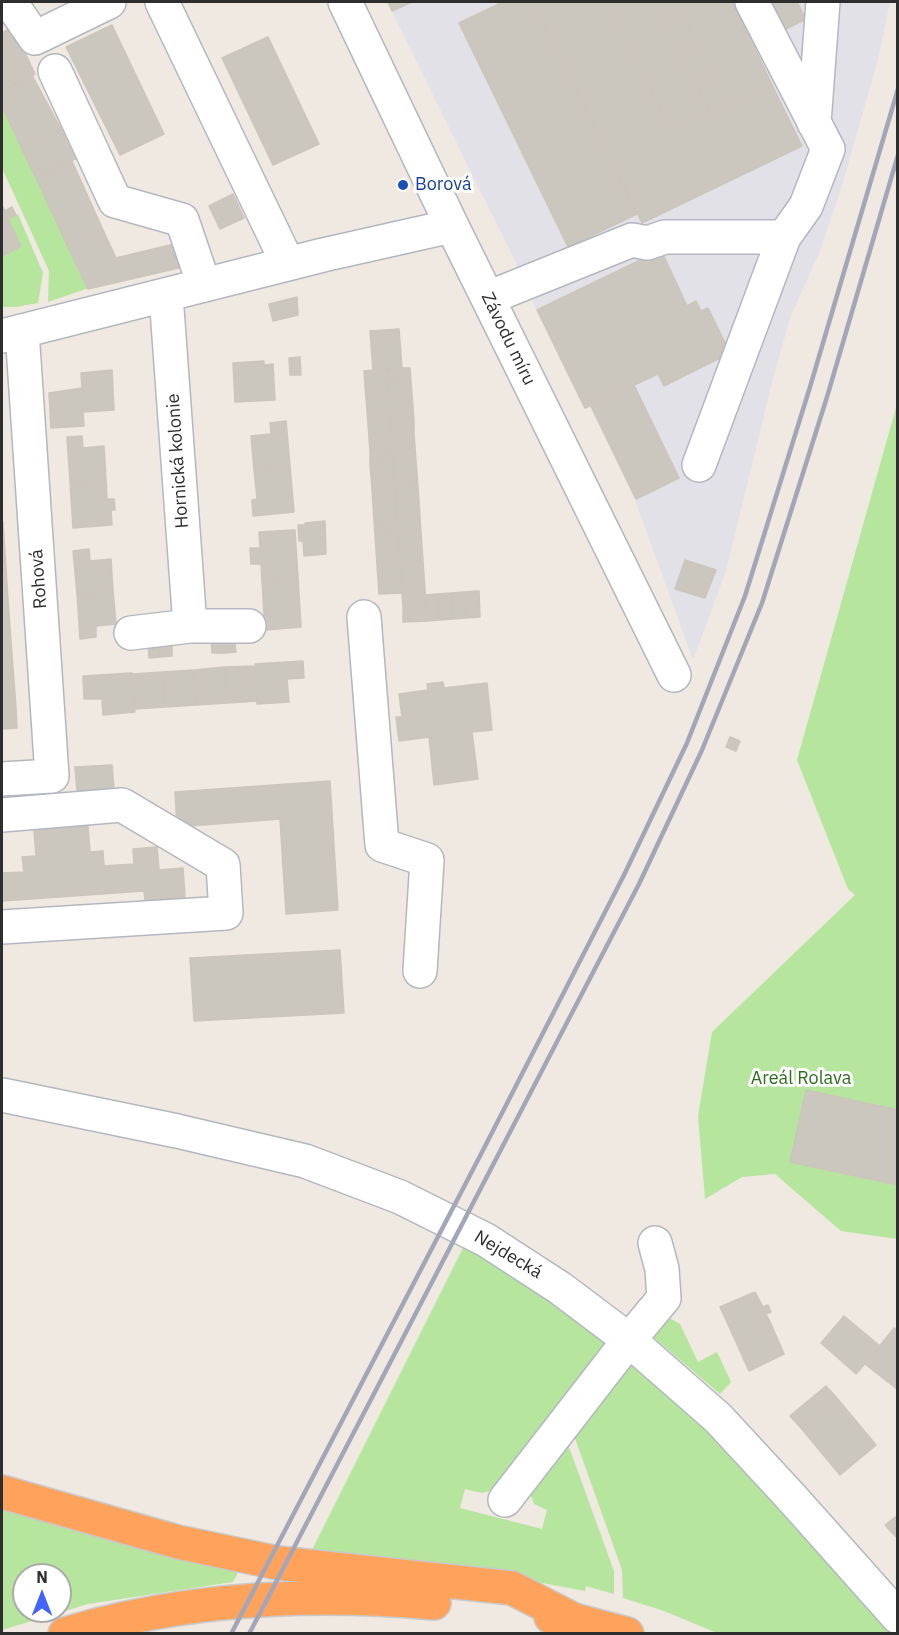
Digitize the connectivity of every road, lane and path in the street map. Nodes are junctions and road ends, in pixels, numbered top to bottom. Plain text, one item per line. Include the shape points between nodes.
1 (10, 2) edge
2 (109, 2) edge
3 (162, 2) edge
4 (345, 2) edge
5 (752, 2) edge
6 (823, 2) edge
7 (55, 71) dead end
8 (814, 123) junction
9 (452, 226) junction
10 (784, 237) junction
11 (288, 264) junction
12 (204, 285) junction
13 (166, 295) junction
14 (488, 298) junction
15 (12, 333) edge
16 (2, 369) edge
17 (699, 465) dead end
18 (364, 617) dead end
19 (190, 626) junction
20 (249, 626) dead end
21 (131, 633) dead end
22 (674, 675) dead end
23 (52, 776) junction
24 (2, 780) edge
25 (57, 809) junction
26 (2, 815) edge
27 (2, 927) edge
28 (420, 971) dead end
29 (2, 1095) edge
30 (655, 1243) dead end
31 (629, 1340) junction
32 (2, 1492) edge
33 (505, 1500) dead end
34 (897, 1617) edge
35 (574, 1620) junction
36 (65, 1634) edge
37 (627, 1634) edge

1 - 2 street via 35,38
3 - 11 street
4 - 9 street, Závodu míru
5 - 8 street
6 - 8 street
7 - 12 street via 115,201 182,220
8 - 10 street via 828,149 806,206
9 - 11 street
9 - 14 street, Závodu míru
10 - 14 street via 665,237 646,243 632,240
10 - 17 street
11 - 12 street
12 - 13 street
13 - 15 street
13 - 19 street, Hornická kolonie
14 - 22 street, Závodu míru
15 - 16 street
15 - 23 street, Rohová
18 - 28 street via 382,845 427,860
19 - 20 street
19 - 21 street
23 - 24 street
23 - 25 street, Rohová
25 - 26 street
25 - 27 street via 122,805 223,865 226,913
29 - 31 street, Nejdecká via 305,1161 400,1197 486,1240 560,1288
30 - 31 street via 664,1298
31 - 33 street
31 - 34 street, Nejdecká via 718,1418
32 - 35 highway via 178,1542 278,1563 512,1588
35 - 36 highway via 390,1599 303,1597 194,1606
35 - 37 highway

